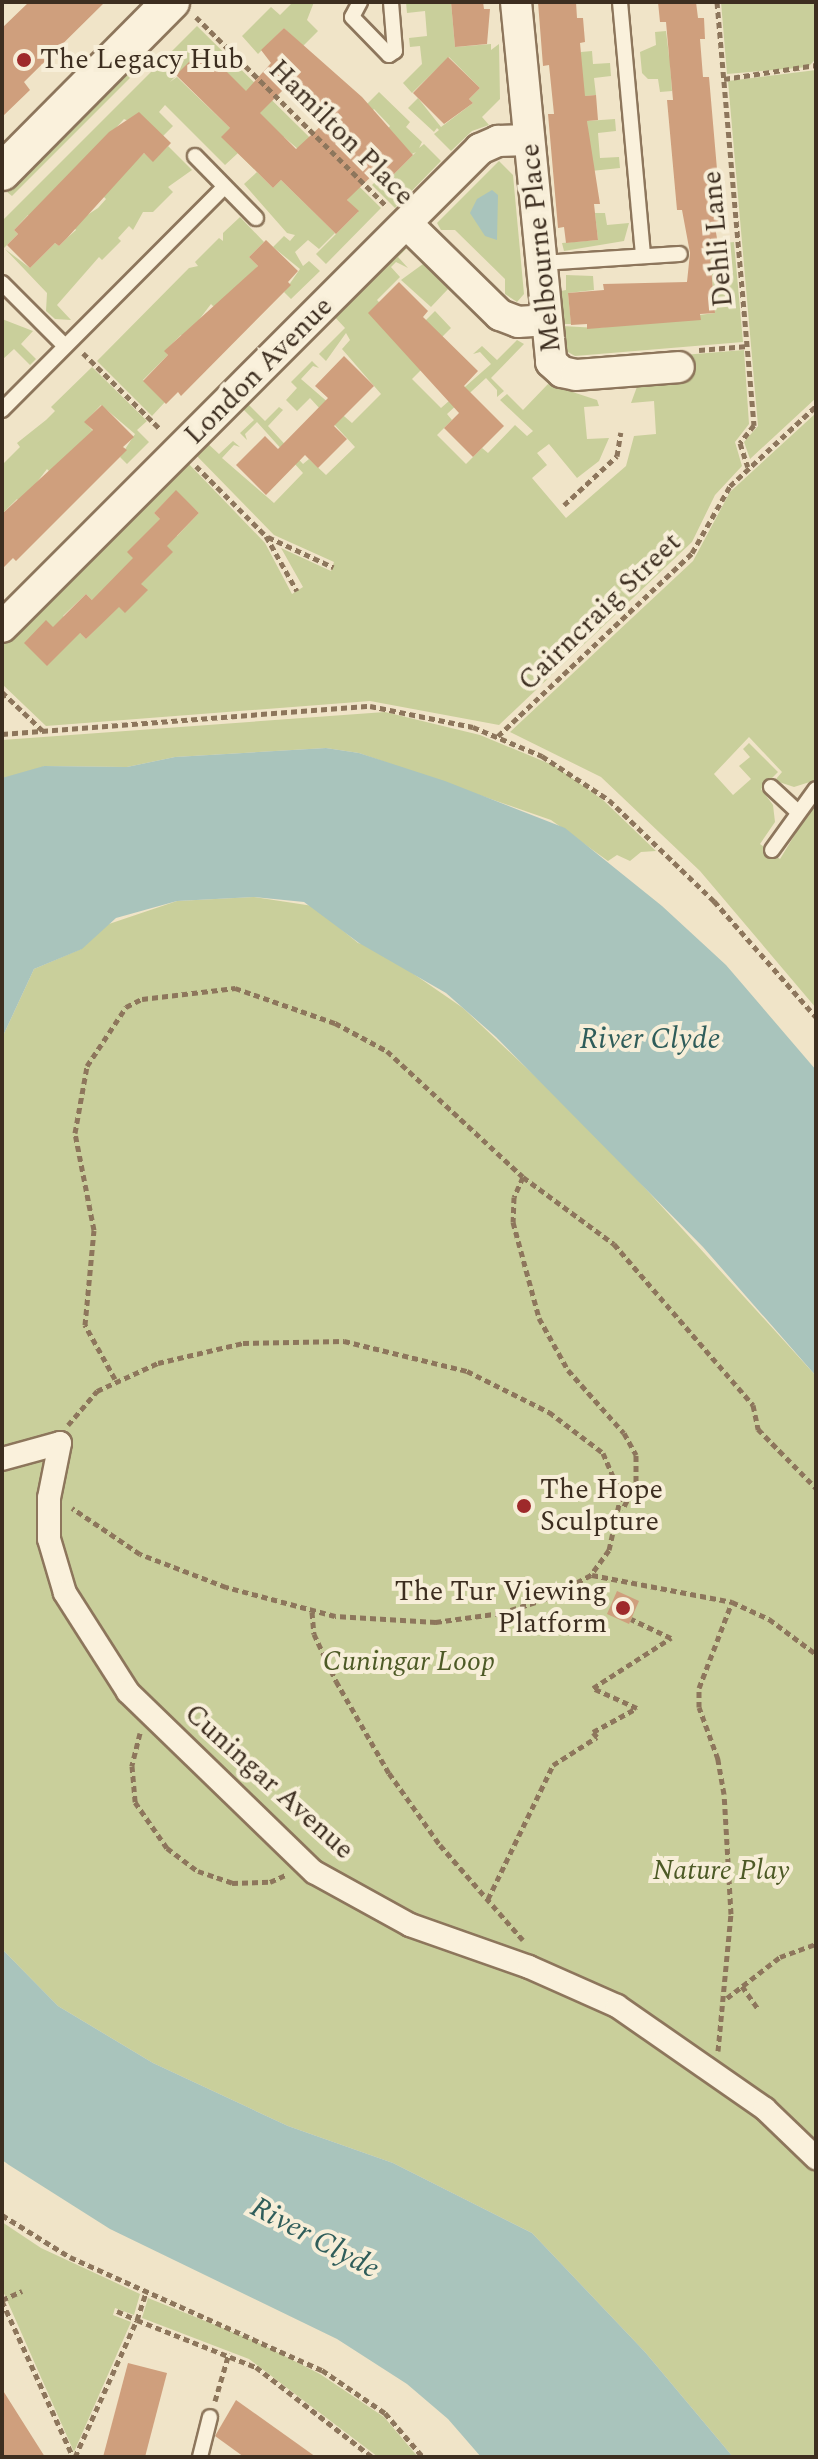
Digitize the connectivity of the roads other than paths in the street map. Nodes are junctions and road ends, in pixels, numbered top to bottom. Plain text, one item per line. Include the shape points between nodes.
1 (360, 2) edge
2 (391, 2) edge
3 (516, 2) edge
4 (620, 2) edge
5 (182, 8) edge
6 (528, 140) junction
7 (195, 156) dead end
8 (2, 172) edge
9 (224, 187) junction
10 (256, 218) dead end
11 (406, 225) junction
12 (680, 254) dead end
13 (643, 256) junction
14 (539, 264) junction
15 (2, 283) edge
16 (544, 320) junction
17 (65, 346) junction
18 (679, 367) road end
19 (2, 410) edge
20 (2, 627) edge
21 (771, 787) dead end
22 (816, 789) edge
23 (798, 812) junction
24 (772, 850) dead end
25 (2, 1459) edge
26 (816, 2158) edge
27 (210, 2417) road end
28 (200, 2457) edge

1 - 2 lane via 352,17 389,55 395,51
3 - 6 street, Melbourne Place
4 - 13 lane
5 - 8 street
6 - 11 street, London Avenue via 485,145
6 - 14 street, Melbourne Place
7 - 9 lane
9 - 10 lane
9 - 17 lane
11 - 16 street via 500,315 518,322
11 - 20 street, London Avenue
12 - 13 lane
13 - 14 lane
14 - 16 street, Melbourne Place
15 - 17 lane
16 - 18 street, Melbourne Place via 549,355 562,372
17 - 19 lane
21 - 23 lane
22 - 23 lane
23 - 24 lane
25 - 26 street, Cuningar Avenue via 60,1443 50,1489 49,1539 56,1574 119,1680 303,1861 323,1878 410,1925 529,1967 617,2006 715,2072 789,2129
27 - 28 lane

